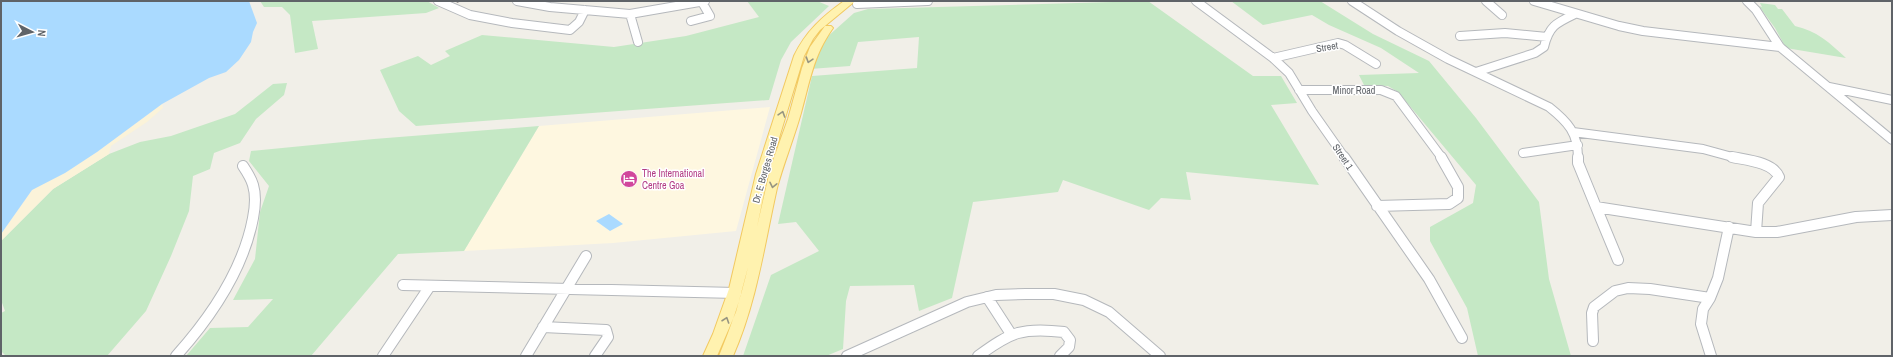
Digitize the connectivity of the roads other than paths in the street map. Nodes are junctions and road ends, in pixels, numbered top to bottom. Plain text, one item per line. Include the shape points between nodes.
1 (439, 1) edge
2 (517, 1) edge
3 (703, 1) edge
4 (928, 1) edge
5 (1196, 1) edge
6 (1352, 1) edge
7 (1486, 1) edge
8 (1535, 1) edge
9 (1747, 1) edge
10 (856, 2) edge
11 (585, 10) junction
12 (630, 14) junction
13 (1575, 14) junction
14 (1502, 15) dead end
15 (691, 22) dead end
16 (1460, 36) dead end
17 (1547, 37) junction
18 (638, 42) dead end
19 (1780, 47) junction
20 (1273, 58) junction
21 (1376, 64) dead end
22 (1476, 72) junction
23 (1826, 87) junction
24 (1299, 90) junction
25 (1892, 100) edge
26 (1573, 132) junction
27 (1892, 140) edge
28 (1578, 145) junction
29 (1523, 153) dead end
30 (243, 166) dead end
31 (1377, 206) junction
32 (1596, 207) junction
33 (1892, 215) edge
34 (1729, 227) junction
35 (1756, 232) junction
36 (586, 256) dead end
37 (1618, 260) dead end
38 (403, 285) dead end
39 (430, 286) junction
40 (567, 288) junction
41 (736, 293) junction
42 (987, 297) junction
43 (1710, 298) junction
44 (543, 327) junction
45 (1011, 334) junction
46 (1462, 338) dead end
47 (1593, 341) dead end
48 (851, 355) edge
49 (176, 356) edge
50 (383, 356) edge
51 (526, 356) edge
52 (595, 356) edge
53 (710, 356) edge
54 (726, 356) edge
55 (978, 356) edge
56 (1060, 356) edge
57 (1160, 356) edge
58 (1710, 356) edge

1 - 11 street via 470,15 570,30 579,22
2 - 11 street
3 - 12 street
3 - 15 street via 710,16
4 - 10 street
5 - 20 street, Street 1
6 - 22 street via 1398,31
7 - 14 street
8 - 13 street
9 - 19 street via 1756,10
41 -> 10 main road, Dr. E Borges Road via 763,172 784,110 798,57 808,38 829,16
10 -> 54 main road, Dr. E Borges Road via 818,39 810,58 796,113 777,166 750,293
11 - 12 street
12 - 18 street
13 - 17 street via 1553,25
13 - 19 street via 1643,31
16 - 17 street via 1505,33
17 - 22 street via 1544,48 1536,53
19 - 23 street
20 - 21 street, Street via 1338,43
20 - 24 street, Street 1 via 1289,73
22 - 26 street via 1549,107 1563,118
23 - 25 street
23 - 27 street
24 - 31 street, Street 1
24 - 31 street, Minor Road via 1381,90 1396,96 1433,144 1458,187 1458,198 1449,204
26 - 28 street
26 - 35 street via 1703,150 1770,167 1779,177 1758,203
28 - 29 street
28 - 32 street via 1578,163
30 - 49 street via 254,187 253,221 244,251 227,289 192,340
31 - 46 street, Street 1 via 1429,279
32 - 34 street
32 - 37 street
33 - 35 street via 1856,217 1777,232
34 - 35 street
34 - 43 street via 1718,278
36 - 40 street
38 - 39 street
39 - 40 street
39 - 50 street
40 - 41 street
40 - 44 street
53 -> 41 main road, Dr. E Borges Road via 721,336
42 - 45 street
42 - 48 street via 967,302
42 - 57 street via 1054,294 1084,300 1108,312
43 - 47 street via 1650,289 1628,288 1615,291 1594,307
43 - 58 street via 1703,308 1701,324
44 - 51 street
44 - 52 street via 606,330 608,337
45 - 55 street
45 - 56 street via 1064,332 1070,340 1069,346

